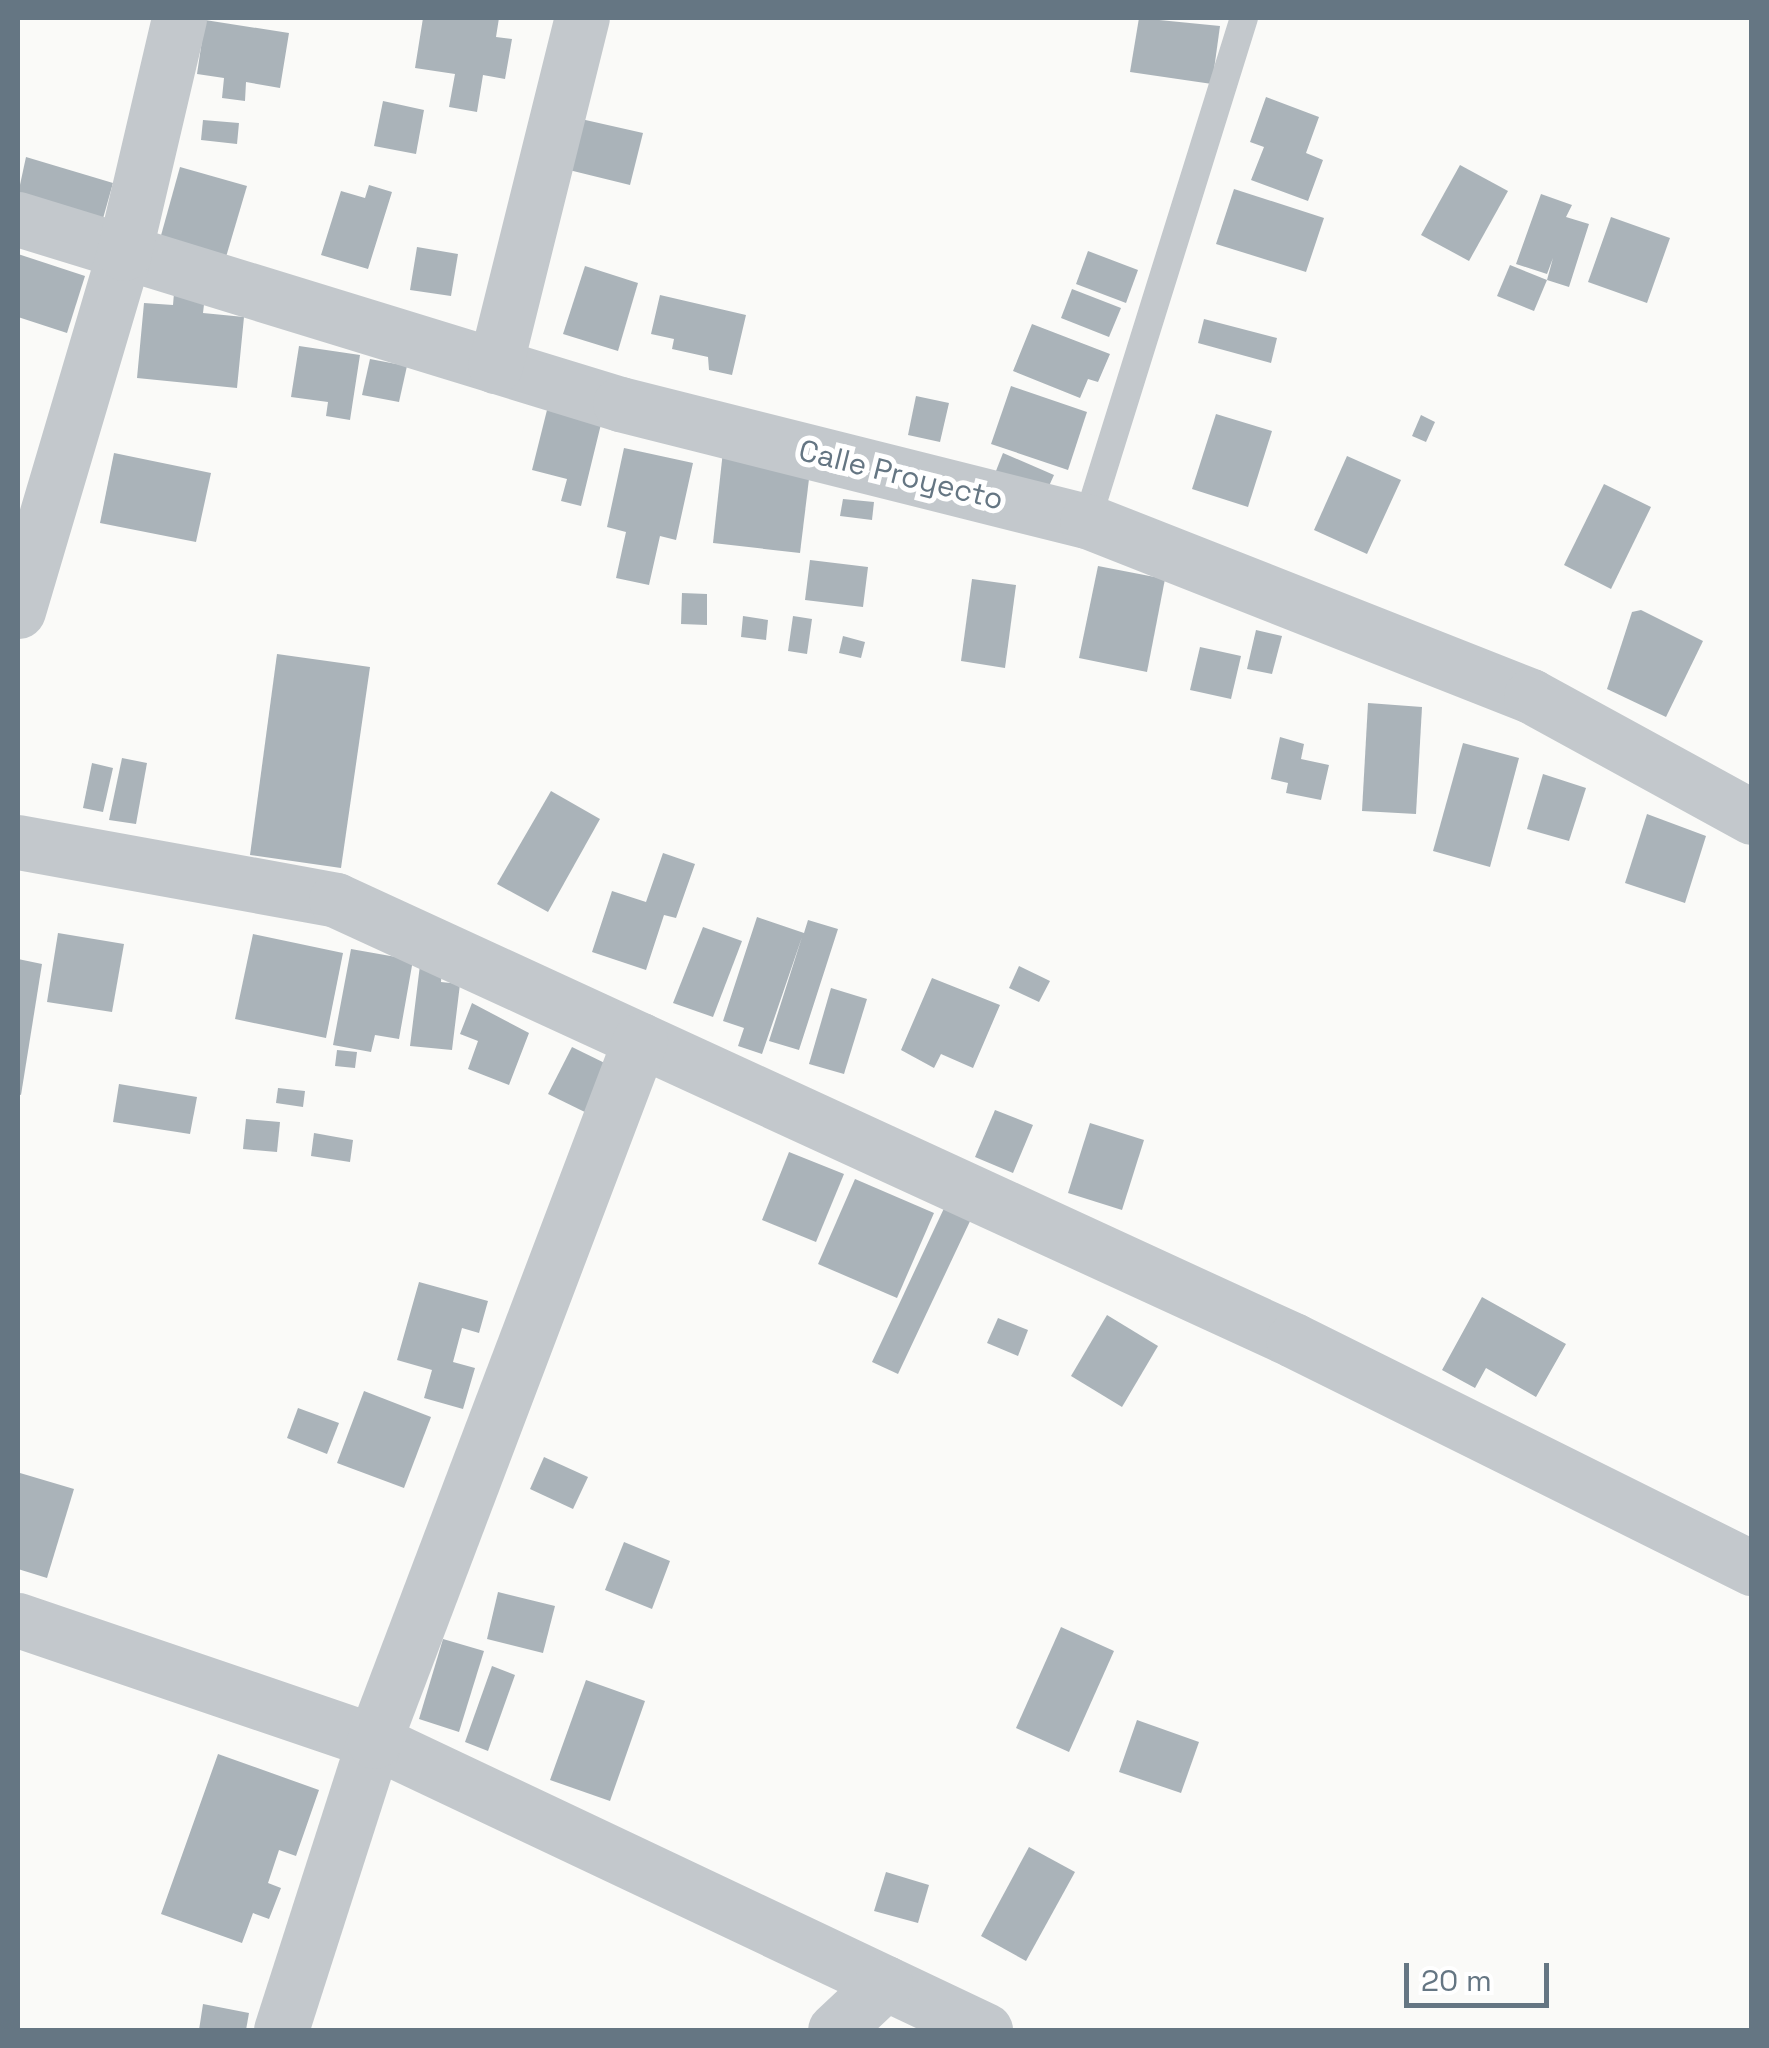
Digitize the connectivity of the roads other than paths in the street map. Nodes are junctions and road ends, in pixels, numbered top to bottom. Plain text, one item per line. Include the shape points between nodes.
1 (178, 18) edge
2 (582, 18) edge
3 (1244, 18) edge
4 (18, 219) edge
5 (124, 253) junction
6 (495, 366) junction
7 (1087, 521) junction
8 (18, 611) edge
9 (1752, 817) edge
10 (18, 842) edge
11 (640, 1040) junction
12 (1750, 1564) edge
13 (18, 1620) edge
14 (374, 1741) junction
15 (885, 1983) junction
16 (281, 2030) edge
17 (835, 2030) edge
18 (985, 2030) edge

1 - 5 street
2 - 6 street
3 - 7 lane
4 - 5 street, Calle Proyecto
5 - 6 street, Calle Proyecto
5 - 8 street
6 - 7 street, Calle Proyecto via 620,404
7 - 9 street, Calle Proyecto via 1532,696
10 - 11 street via 336,900
11 - 12 street via 1292,1340
11 - 14 street
13 - 14 street
14 - 15 street
14 - 16 street
15 - 17 street
15 - 18 street

